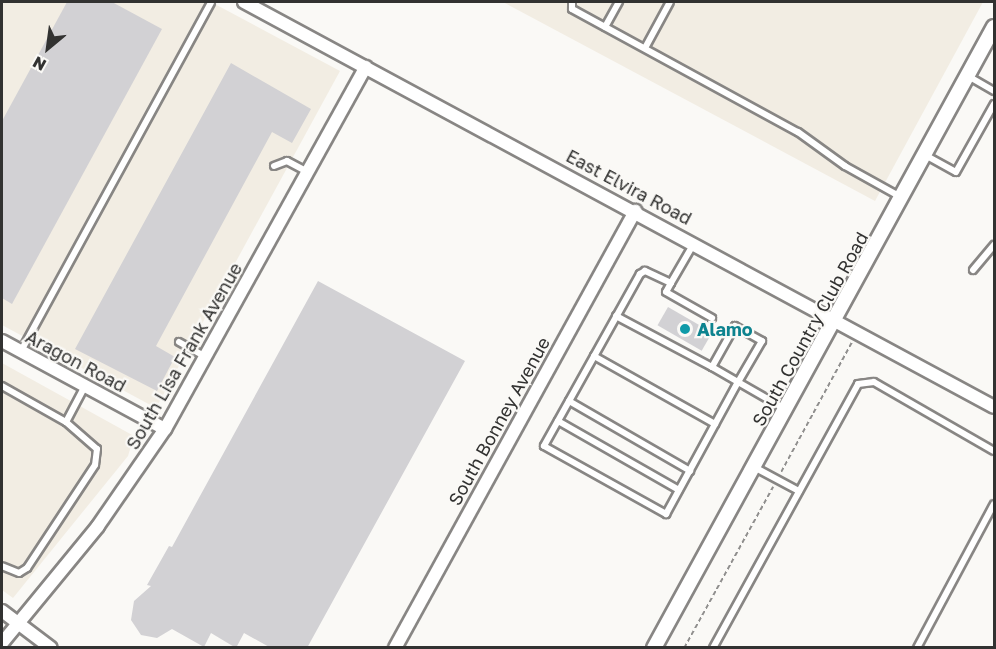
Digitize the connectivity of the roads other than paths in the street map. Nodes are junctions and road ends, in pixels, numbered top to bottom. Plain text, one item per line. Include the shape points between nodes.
1 (211, 2) edge
2 (244, 2) edge
3 (572, 2) edge
4 (619, 2) edge
5 (670, 2) edge
6 (605, 27) junction
7 (994, 27) edge
8 (645, 48) junction
9 (366, 67) junction
10 (968, 76) junction
11 (994, 91) edge
12 (994, 104) edge
13 (926, 154) junction
14 (274, 166) dead end
15 (308, 172) junction
16 (902, 198) junction
17 (635, 211) junction
18 (695, 243) junction
19 (994, 245) edge
20 (973, 270) dead end
21 (671, 283) junction
22 (616, 316) junction
23 (712, 318) dead end
24 (837, 319) junction
25 (2, 341) edge
26 (179, 342) dead end
27 (20, 351) junction
28 (594, 356) junction
29 (207, 357) junction
30 (712, 367) junction
31 (738, 382) junction
32 (2, 386) edge
33 (85, 386) junction
34 (569, 401) junction
35 (994, 407) edge
36 (786, 410) junction
37 (558, 421) junction
38 (66, 422) junction
39 (715, 424) junction
40 (165, 429) junction
41 (994, 451) edge
42 (754, 467) junction
43 (690, 471) junction
44 (679, 490) junction
45 (799, 491) junction
46 (994, 504) edge
47 (2, 566) edge
48 (2, 611) edge
49 (18, 623) junction
50 (2, 643) edge
51 (51, 648) edge
52 (395, 648) edge
53 (654, 648) edge
54 (713, 648) edge
55 (917, 648) edge

1 - 27 lane
2 - 9 street, East Elvira Road
3 - 6 lane via 572,9
4 - 6 lane
5 - 8 lane
6 - 8 lane
7 - 10 street, South Country Club Road
8 - 16 lane via 798,132 845,166
9 - 15 street, South Lisa Frank Avenue
9 - 17 street, East Elvira Road
10 - 11 lane
10 - 13 street, South Country Club Road
12 - 13 lane via 956,172
13 - 16 street, South Country Club Road
14 - 15 lane via 287,161
15 - 29 street, South Lisa Frank Avenue
16 - 24 street, South Country Club Road
17 - 18 street, East Elvira Road
17 - 52 street, South Bonney Avenue
18 - 21 lane
18 - 24 street, East Elvira Road
19 - 20 lane
21 - 22 lane via 645,271 640,274
21 - 23 lane via 666,292
22 - 28 lane
22 - 30 lane
24 - 35 street, East Elvira Road
24 - 36 street, South Country Club Road
25 - 27 street, Aragon Road
26 - 29 lane
27 - 33 street, Aragon Road
28 - 34 lane
28 - 39 lane
29 - 40 street, South Lisa Frank Avenue
30 - 31 lane
30 - 31 lane via 735,326 762,341
31 - 36 lane
31 - 39 lane
32 - 38 lane
33 - 38 lane
33 - 40 street, Aragon Road
34 - 37 lane
34 - 43 lane
36 - 42 street, South Country Club Road
37 - 44 lane
37 - 44 lane via 544,446 666,514
38 - 47 lane via 97,448 95,465 27,568 19,573
39 - 43 lane
40 - 49 street, South Lisa Frank Avenue via 98,526
41 - 45 lane via 874,382 858,384
42 - 45 lane
42 - 53 street, South Country Club Road
43 - 44 lane
45 - 54 lane
46 - 55 lane
48 - 49 street
49 - 50 street, South Lisa Frank Avenue
49 - 51 street

